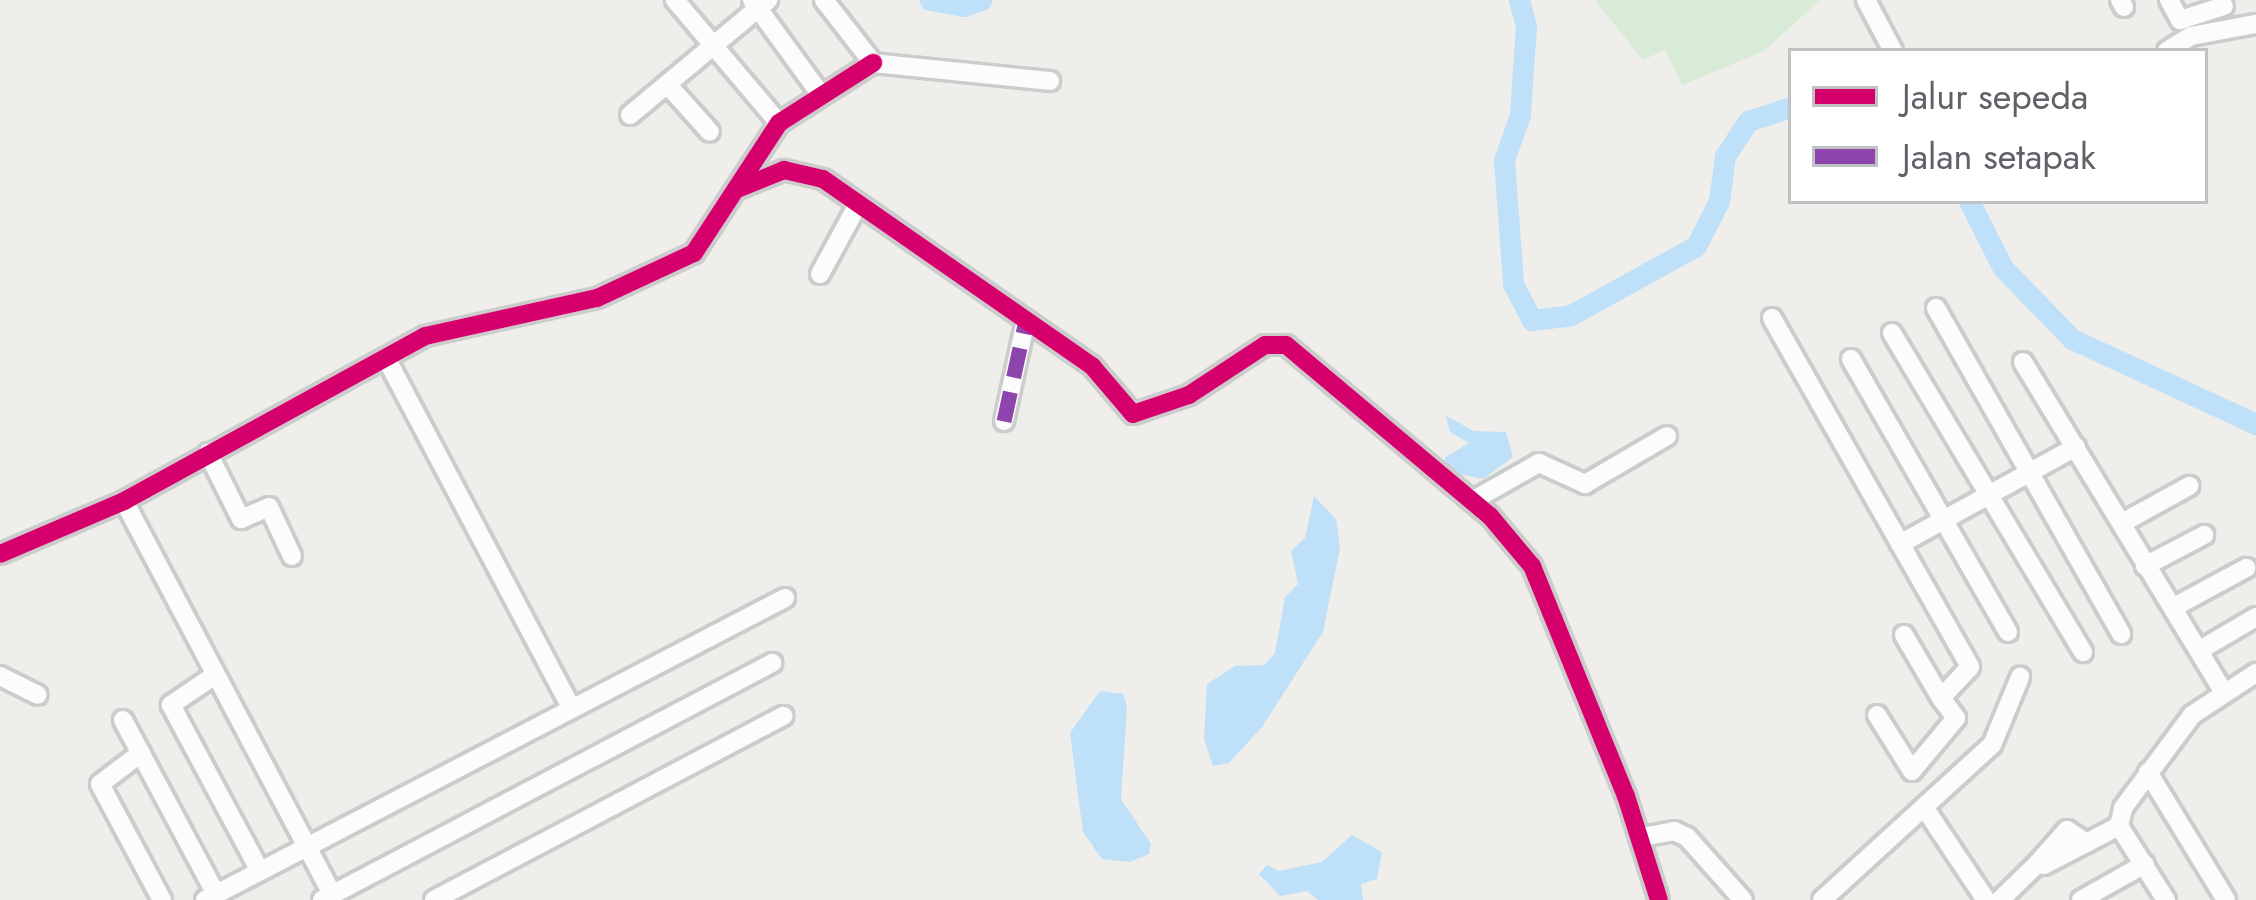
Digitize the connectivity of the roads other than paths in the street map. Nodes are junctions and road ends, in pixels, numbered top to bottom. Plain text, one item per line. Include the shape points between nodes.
1 (675, 0) edge
2 (824, 0) edge
3 (1866, 0) edge
4 (2169, 0) edge
5 (759, 3) edge
6 (2225, 8) edge
7 (2256, 24) edge
8 (712, 47) junction
9 (1891, 48) edge
10 (2172, 48) edge
11 (873, 63) junction
12 (1050, 82) dead end
13 (667, 84) junction
14 (821, 95) junction
15 (631, 115) dead end
16 (779, 124) junction
17 (710, 132) dead end
18 (740, 188) junction
19 (857, 206) junction
20 (820, 274) dead end
21 (1936, 308) dead end
22 (1772, 318) dead end
23 (1025, 325) junction
24 (1892, 333) dead end
25 (386, 358) junction
26 (1851, 359) dead end
27 (2023, 362) dead end
28 (1004, 421) dead end
29 (1667, 436) dead end
30 (2076, 447) junction
31 (208, 453) junction
32 (2029, 469) junction
33 (2189, 486) dead end
34 (1993, 492) junction
35 (124, 501) junction
36 (1472, 501) junction
37 (1944, 518) junction
38 (2122, 523) junction
39 (2204, 535) dead end
40 (1900, 544) junction
41 (0, 554) edge
42 (292, 556) dead end
43 (2145, 566) junction
44 (2246, 568) dead end
45 (785, 598) dead end
46 (2176, 606) junction
47 (2256, 617) edge
48 (2008, 632) dead end
49 (2121, 634) dead end
50 (1904, 635) dead end
51 (2200, 650) junction
52 (2084, 652) dead end
53 (772, 663) dead end
54 (2256, 673) edge
55 (0, 676) edge
56 (212, 677) junction
57 (2020, 677) dead end
58 (2224, 692) junction
59 (38, 695) dead end
60 (1942, 698) junction
61 (572, 709) junction
62 (1877, 715) dead end
63 (783, 716) dead end
64 (123, 720) dead end
65 (141, 753) junction
66 (2148, 772) junction
67 (1924, 807) junction
68 (2119, 826) junction
69 (1641, 838) junction
70 (306, 847) junction
71 (2145, 864) junction
72 (260, 872) junction
73 (469, 892) edge
74 (340, 895) edge
75 (210, 897) edge
76 (162, 900) edge
77 (434, 900) edge
78 (1659, 900) edge
79 (1743, 900) edge
80 (1822, 900) edge
81 (1986, 900) edge
82 (2000, 900) edge
83 (2081, 900) edge
84 (2166, 900) edge
85 (2226, 900) edge

1 - 8 street
2 - 11 street
3 - 9 street
4 - 6 street via 2180,20
5 - 8 street
5 - 14 street
7 - 10 street via 2191,35
8 - 13 street
8 - 16 street
11 - 12 street
11 - 14 street
13 - 15 street
13 - 17 street
14 - 16 street
16 - 18 street
18 - 19 street via 773,171 801,170
18 - 25 street via 703,245 628,286 563,308 446,328
19 - 20 street
19 - 23 street
21 - 32 street
22 - 40 street
23 - 28 street
23 - 36 street via 1092,366 1135,414 1190,395 1265,345 1286,345
24 - 34 street
25 - 31 street
25 - 61 street
26 - 37 street
27 - 30 street
29 - 36 street via 1585,484 1539,463
30 - 32 street
30 - 38 street
31 - 35 street
31 - 42 street via 241,519 269,507
32 - 34 street
32 - 49 street
33 - 38 street
34 - 37 street
34 - 52 street
35 - 41 street
35 - 56 street
36 - 69 street via 1544,587
37 - 40 street
37 - 48 street
38 - 43 street
39 - 43 street
40 - 60 street via 1970,668
43 - 46 street
44 - 46 street
45 - 61 street
46 - 51 street
47 - 51 street
50 - 60 street
51 - 58 street
53 - 74 street
54 - 58 street
55 - 59 street
56 - 70 street
56 - 72 street via 171,705
57 - 67 street via 1999,736
58 - 66 street via 2183,724
60 - 62 street via 1956,718 1912,771
61 - 70 street
63 - 73 street
64 - 65 street
65 - 75 street
65 - 76 street via 100,784
66 - 68 street
66 - 85 street
67 - 80 street
67 - 81 street
68 - 71 street
68 - 82 street via 2038,863
69 - 78 street
69 - 79 street via 1674,831 1688,837
70 - 72 street
70 - 74 street
71 - 83 street
71 - 84 street
72 - 75 street
73 - 77 street

